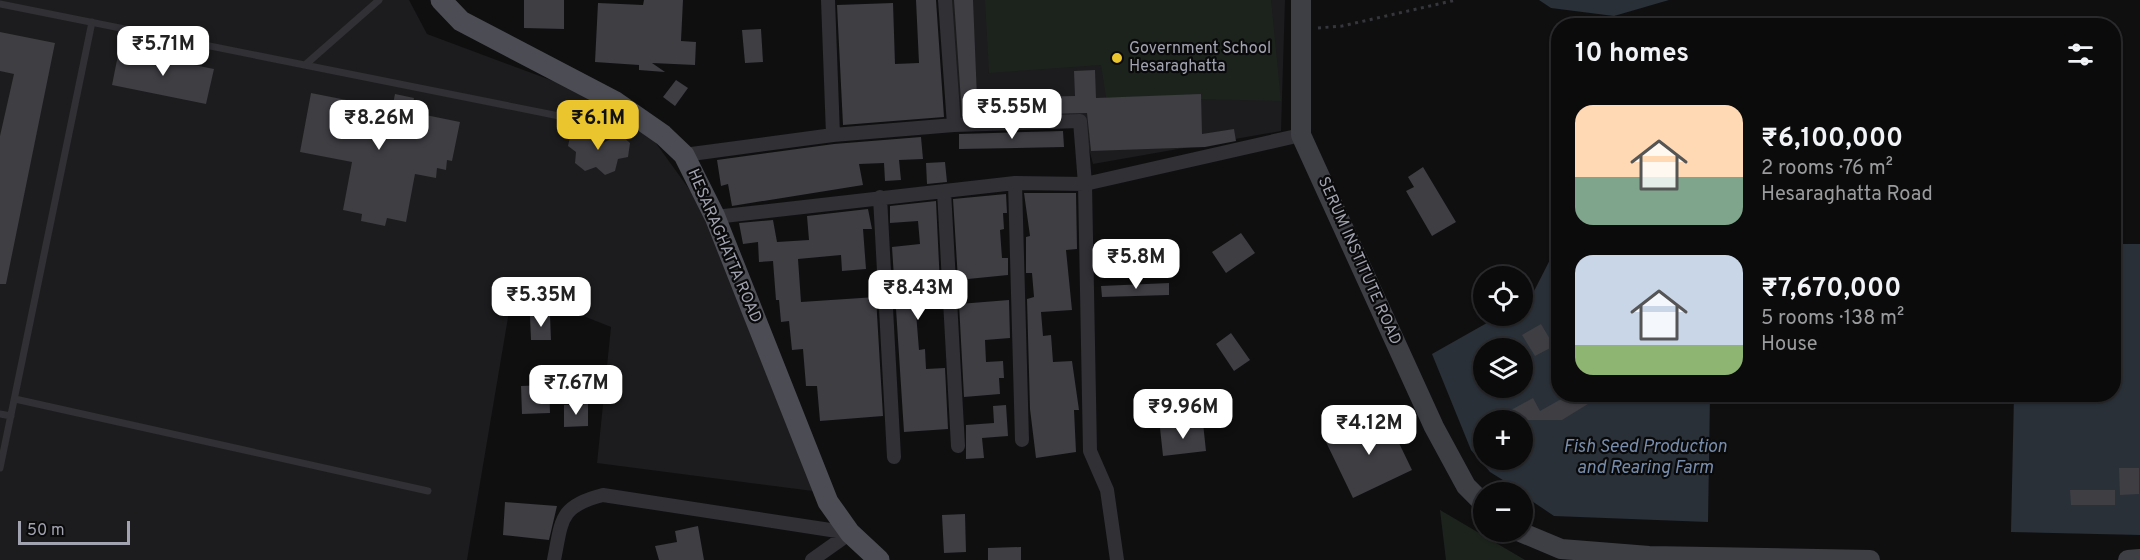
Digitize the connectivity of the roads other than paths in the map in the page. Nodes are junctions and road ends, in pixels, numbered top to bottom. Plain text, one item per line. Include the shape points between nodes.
1 (379, 0) edge
2 (441, 0) edge
3 (828, 0) edge
4 (945, 0) edge
5 (1301, 0) edge
6 (0, 4) edge
7 (92, 22) junction
8 (305, 65) junction
9 (579, 120) dead end
10 (954, 125) junction
11 (833, 135) junction
12 (1301, 135) junction
13 (684, 155) junction
14 (1015, 183) junction
15 (1085, 184) junction
16 (944, 190) junction
17 (880, 197) junction
18 (715, 217) junction
19 (15, 399) junction
20 (0, 414) edge
21 (11, 416) junction
22 (1022, 440) dead end
23 (958, 446) dead end
24 (894, 457) dead end
25 (0, 468) edge
26 (428, 491) dead end
27 (1473, 493) edge
28 (850, 533) junction
29 (1533, 537) edge
30 (2140, 559) edge
31 (554, 560) edge
32 (812, 560) edge
33 (879, 560) edge
34 (1117, 560) edge
35 (1870, 560) edge
36 (2128, 560) edge

1 - 8 lane
2 - 13 main road, HESARAGHATTA ROAD via 461,21 614,101 663,135
3 - 11 street
4 - 10 street
5 - 12 main road, SERUM INSTITUTE ROAD
6 - 7 lane
7 - 8 lane
7 - 19 lane
8 - 9 lane
10 - 11 street
10 - 15 street via 1080,121
11 - 13 street
12 - 15 street
12 - 27 main road, SERUM INSTITUTE ROAD via 1434,427
13 - 18 main road, HESARAGHATTA ROAD
14 - 15 street
14 - 16 street
14 - 22 street
15 - 34 street via 1090,452 1107,490
16 - 17 street
16 - 23 street
17 - 18 street
17 - 24 street
18 - 28 main road, HESARAGHATTA ROAD via 828,502
19 - 21 lane
19 - 26 lane
20 - 21 lane
21 - 25 lane
28 - 31 street via 603,495 578,501 563,518
28 - 32 street
28 - 33 main road, HESARAGHATTA ROAD
29 - 35 main road via 1561,549 1649,556
30 - 36 main road

